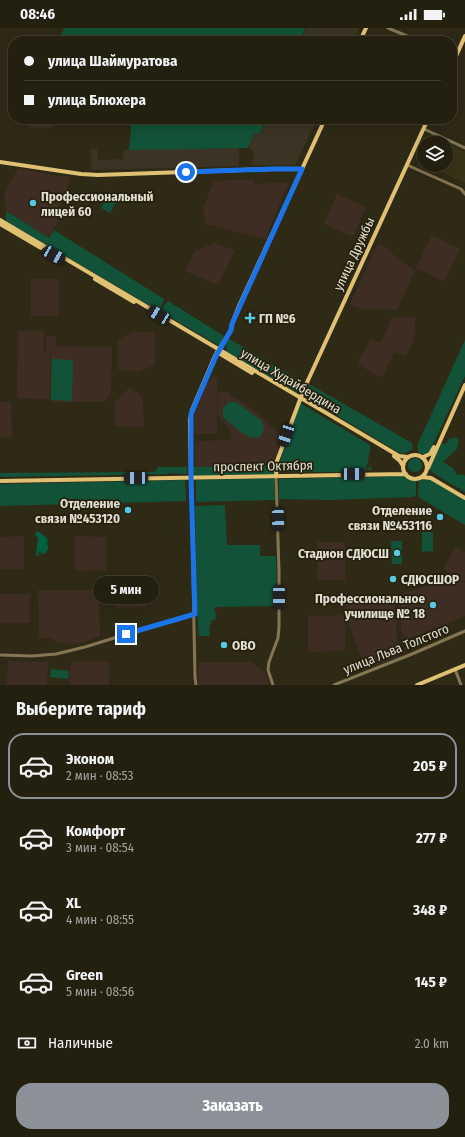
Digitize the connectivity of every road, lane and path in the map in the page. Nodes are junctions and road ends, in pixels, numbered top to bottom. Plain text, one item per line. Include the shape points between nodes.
1 (388, 28) edge
2 (407, 36) edge
3 (465, 36) edge
4 (457, 51) edge
5 (323, 124) edge
6 (426, 124) edge
7 (424, 129) junction
8 (465, 148) edge
9 (0, 162) edge
10 (407, 165) junction
11 (302, 169) junction
12 (465, 194) edge
13 (0, 220) edge
14 (0, 224) edge
15 (218, 351) junction
16 (465, 380) edge
17 (465, 385) edge
18 (300, 399) junction
19 (408, 457) junction
20 (423, 457) junction
21 (403, 466) junction
22 (427, 469) junction
23 (393, 474) junction
24 (406, 474) junction
25 (276, 476) junction
26 (191, 477) junction
27 (422, 477) junction
28 (435, 479) junction
29 (0, 481) edge
30 (465, 497) edge
31 (195, 614) junction
32 (465, 632) edge
33 (0, 655) edge
34 (465, 665) edge
35 (455, 669) junction
36 (427, 683) edge
37 (196, 685) edge
38 (273, 685) edge
39 (334, 685) edge
40 (417, 685) edge
41 (461, 685) edge

1 - 2 street
3 - 4 main road
5 - 11 main road
6 - 7 main road, улица Дружбы
7 - 8 street
7 - 10 main road, улица Дружбы
9 - 11 main road via 98,176
10 - 12 street via 460,189
10 - 18 main road, улица Дружбы
11 - 15 main road via 231,330
13 - 15 main road, улица Худайбердина
14 - 15 main road, улица Худайбердина
15 - 18 main road, улица Худайбердина
15 - 26 main road via 191,414
16 - 20 main road via 432,451
17 - 22 main road
18 - 19 main road, улица Худайбердина via 399,456
18 - 21 main road, улица Худайбердина via 398,458
18 - 25 main road, улица Дружбы via 277,461
19 - 20 main road via 416,454
19 - 21 main road
20 - 22 main road via 427,462
21 - 23 main road
21 - 24 main road
22 - 27 main road
22 - 28 main road
23 - 24 main road, проспект Октября
23 - 25 main road, проспект Октября
24 - 27 main road via 415,479
25 - 26 main road, проспект Октября
25 - 38 street via 279,627 278,638 268,664
26 - 29 main road, проспект Октября
26 - 31 street
27 - 28 main road
28 - 30 main road
31 - 33 street via 56,654
31 - 37 street
32 - 39 street, улица Льва Толстого
34 - 35 main road
35 - 36 main road
35 - 41 street
36 - 40 main road

